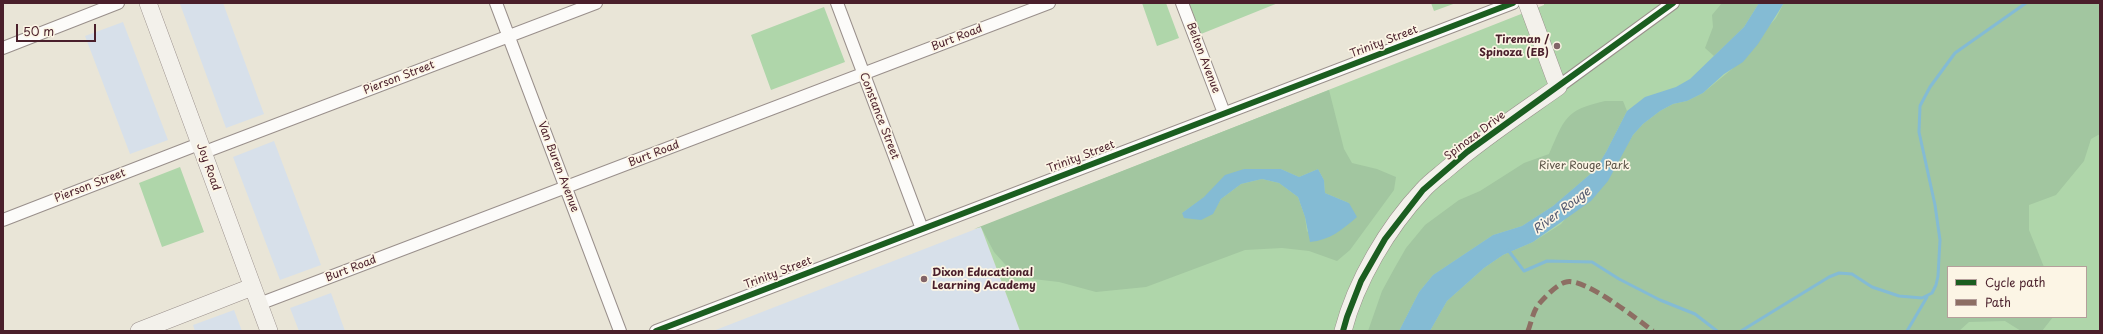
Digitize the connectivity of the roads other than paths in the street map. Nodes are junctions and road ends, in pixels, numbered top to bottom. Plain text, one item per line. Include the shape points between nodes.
1 (118, 3) edge
2 (148, 3) edge
3 (496, 3) edge
4 (596, 3) edge
5 (837, 3) edge
6 (1048, 3) edge
7 (1182, 3) edge
8 (1513, 3) edge
9 (1527, 3) edge
10 (1673, 3) edge
11 (508, 37) junction
12 (3, 48) edge
13 (863, 74) junction
14 (1558, 87) junction
15 (1224, 113) junction
16 (200, 148) junction
17 (566, 188) junction
18 (3, 220) edge
19 (922, 229) junction
20 (252, 287) junction
21 (259, 304) junction
22 (139, 331) edge
23 (269, 331) edge
24 (620, 331) edge
25 (656, 331) edge
26 (1343, 331) edge

1 - 12 street
2 - 16 street, Joy Road
3 - 11 street, Van Buren Avenue
4 - 11 street, Pierson Street
5 - 13 street, Constance Street
6 - 13 street, Burt Road
7 - 15 street, Belton Avenue
8 - 15 street, Trinity Street
9 - 14 street
10 - 14 street, Spinoza Drive
11 - 16 street, Pierson Street
11 - 17 street, Van Buren Avenue
13 - 17 street, Burt Road
13 - 19 street, Constance Street
14 - 26 street, Spinoza Drive via 1467,152 1423,190 1385,239 1361,281
15 - 19 street, Trinity Street
16 - 18 street, Pierson Street
16 - 20 street, Joy Road
17 - 21 street, Burt Road
17 - 24 street, Van Buren Avenue
19 - 25 street, Trinity Street
20 - 21 street, Joy Road
20 - 22 street
21 - 23 street, Joy Road

